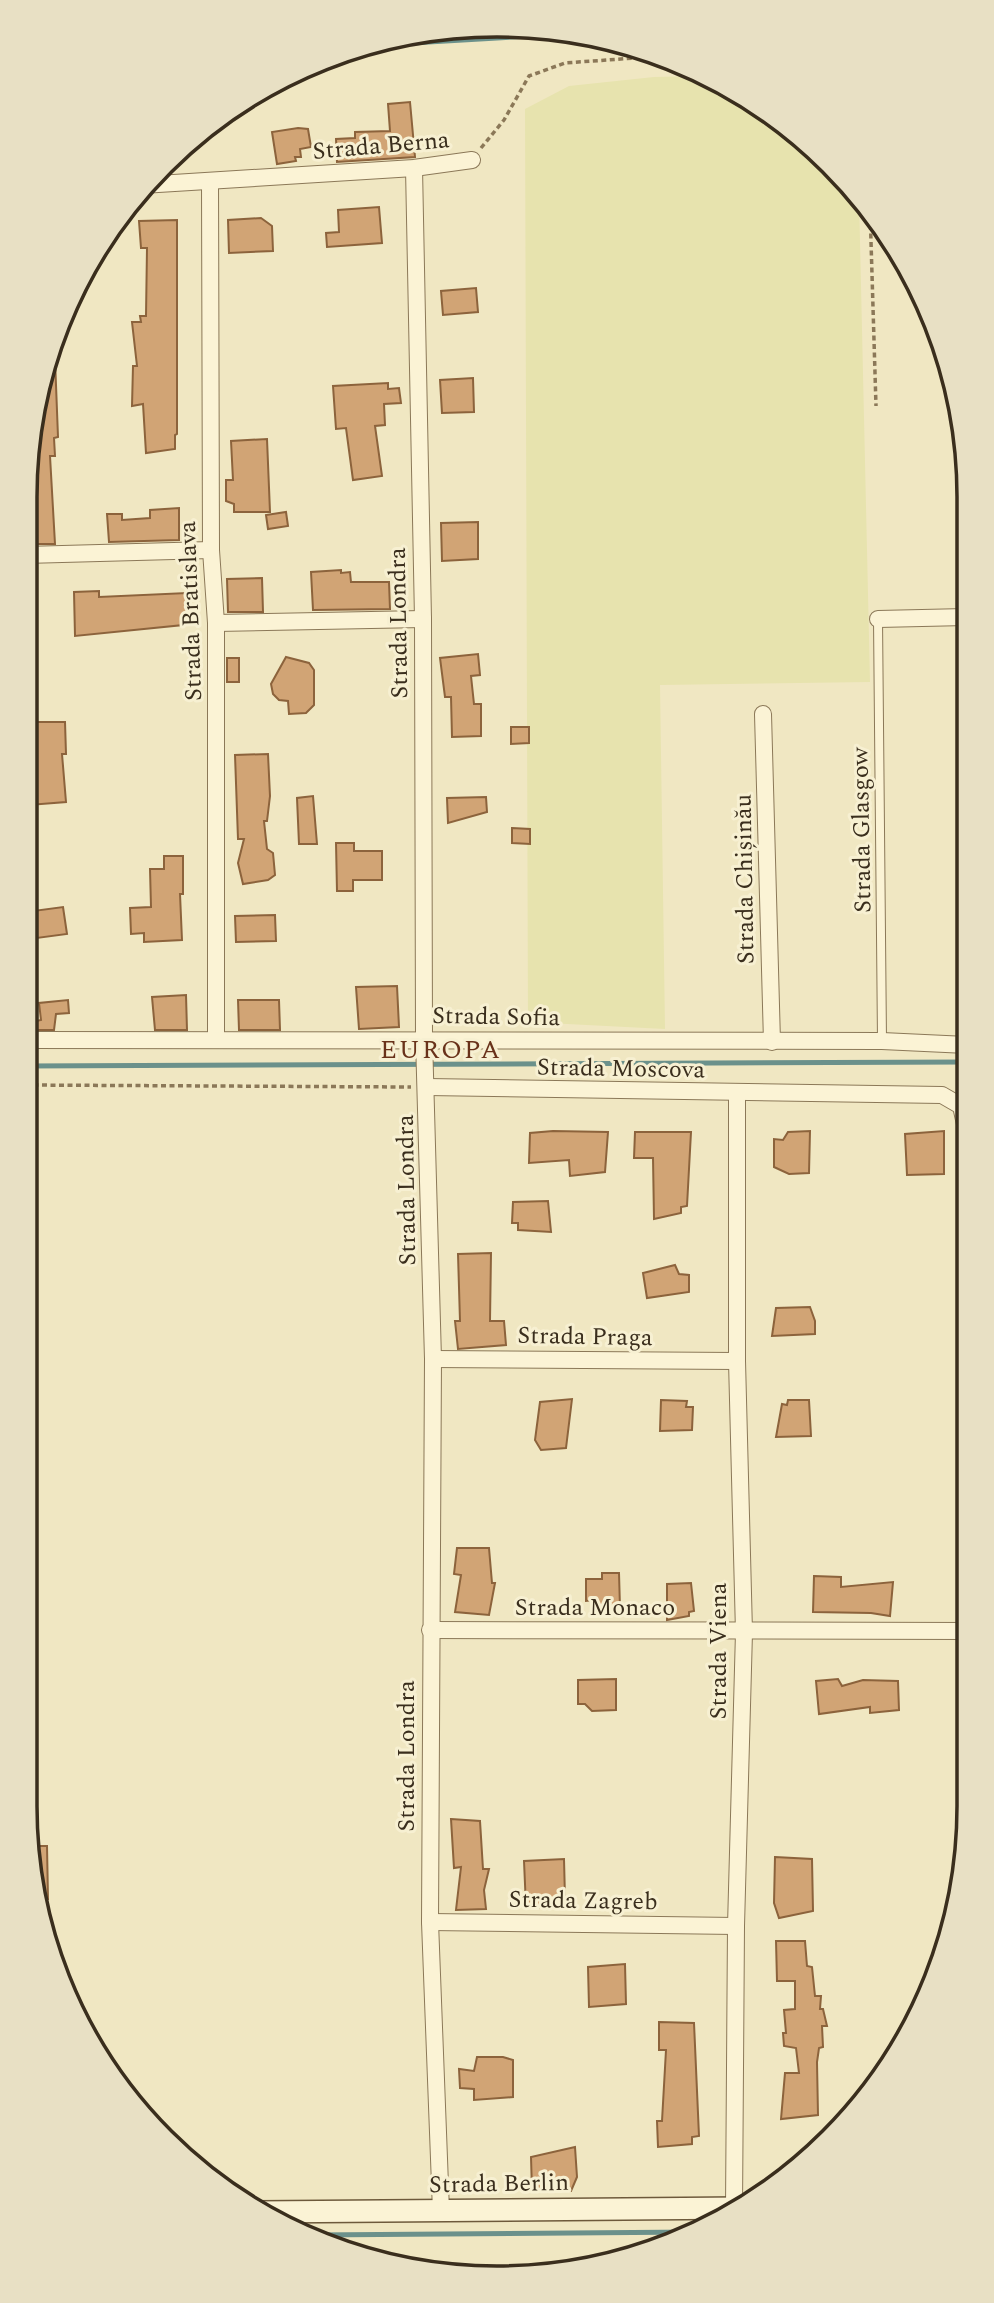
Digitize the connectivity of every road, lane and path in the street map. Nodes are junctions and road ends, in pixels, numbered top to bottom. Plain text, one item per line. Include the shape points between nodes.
1 (635, 58) edge
2 (472, 160) joint
3 (414, 167) junction
4 (210, 182) junction
5 (160, 185) edge
6 (871, 228) edge
7 (876, 406) dead end
8 (211, 550) junction
9 (37, 555) edge
10 (957, 617) edge
11 (423, 619) junction
12 (878, 619) joint
13 (216, 623) junction
14 (763, 714) dead end
15 (216, 1039) junction
16 (37, 1040) edge
17 (882, 1041) junction
18 (772, 1042) junction
19 (425, 1045) junction
20 (957, 1045) edge
21 (427, 1080) junction
22 (37, 1085) edge
23 (737, 1094) junction
24 (957, 1104) edge
25 (433, 1359) junction
26 (737, 1362) junction
27 (430, 1630) junction
28 (957, 1631) edge
29 (744, 1632) junction
30 (430, 1922) junction
31 (736, 1926) junction
32 (738, 2198) edge
33 (721, 2208) edge
34 (441, 2211) junction
35 (280, 2212) edge

1 - 2 path, Strada Berna via 565,63 529,76
2 - 3 street, Strada Berna
3 - 4 street, Strada Berna
3 - 11 street, Strada Londra
4 - 5 street, Strada Berna
4 - 8 street, Strada Bratislava
6 - 7 path
8 - 9 street
8 - 13 street, Strada Bratislava
10 - 12 street
11 - 13 street
11 - 19 street, Strada Londra
12 - 17 lane, Strada Glasgow
13 - 15 street, Strada Bratislava
14 - 18 street, Strada Chișinău
15 - 16 street, Strada Sofia
15 - 19 street, Strada Sofia
17 - 18 street, Strada Sofia
17 - 20 street, Strada Sofia
18 - 19 street, Strada Sofia
19 - 21 street, Strada Londra
21 - 22 path
21 - 23 street, Strada Moscova
21 - 25 street, Strada Londra
23 - 24 street, Strada Moscova via 942,1095
23 - 26 street, Strada Viena
25 - 26 street, Strada Praga
25 - 27 street, Strada Londra
26 - 29 street, Strada Viena
27 - 29 street, Strada Monaco
27 - 30 street, Strada Londra
28 - 29 street, Strada Monaco
29 - 31 street, Strada Viena
30 - 31 street, Strada Zagreb
30 - 34 street, Strada Londra
31 - 32 street, Strada Viena
33 - 34 street, Strada Berlin
34 - 35 street, Strada Berlin

